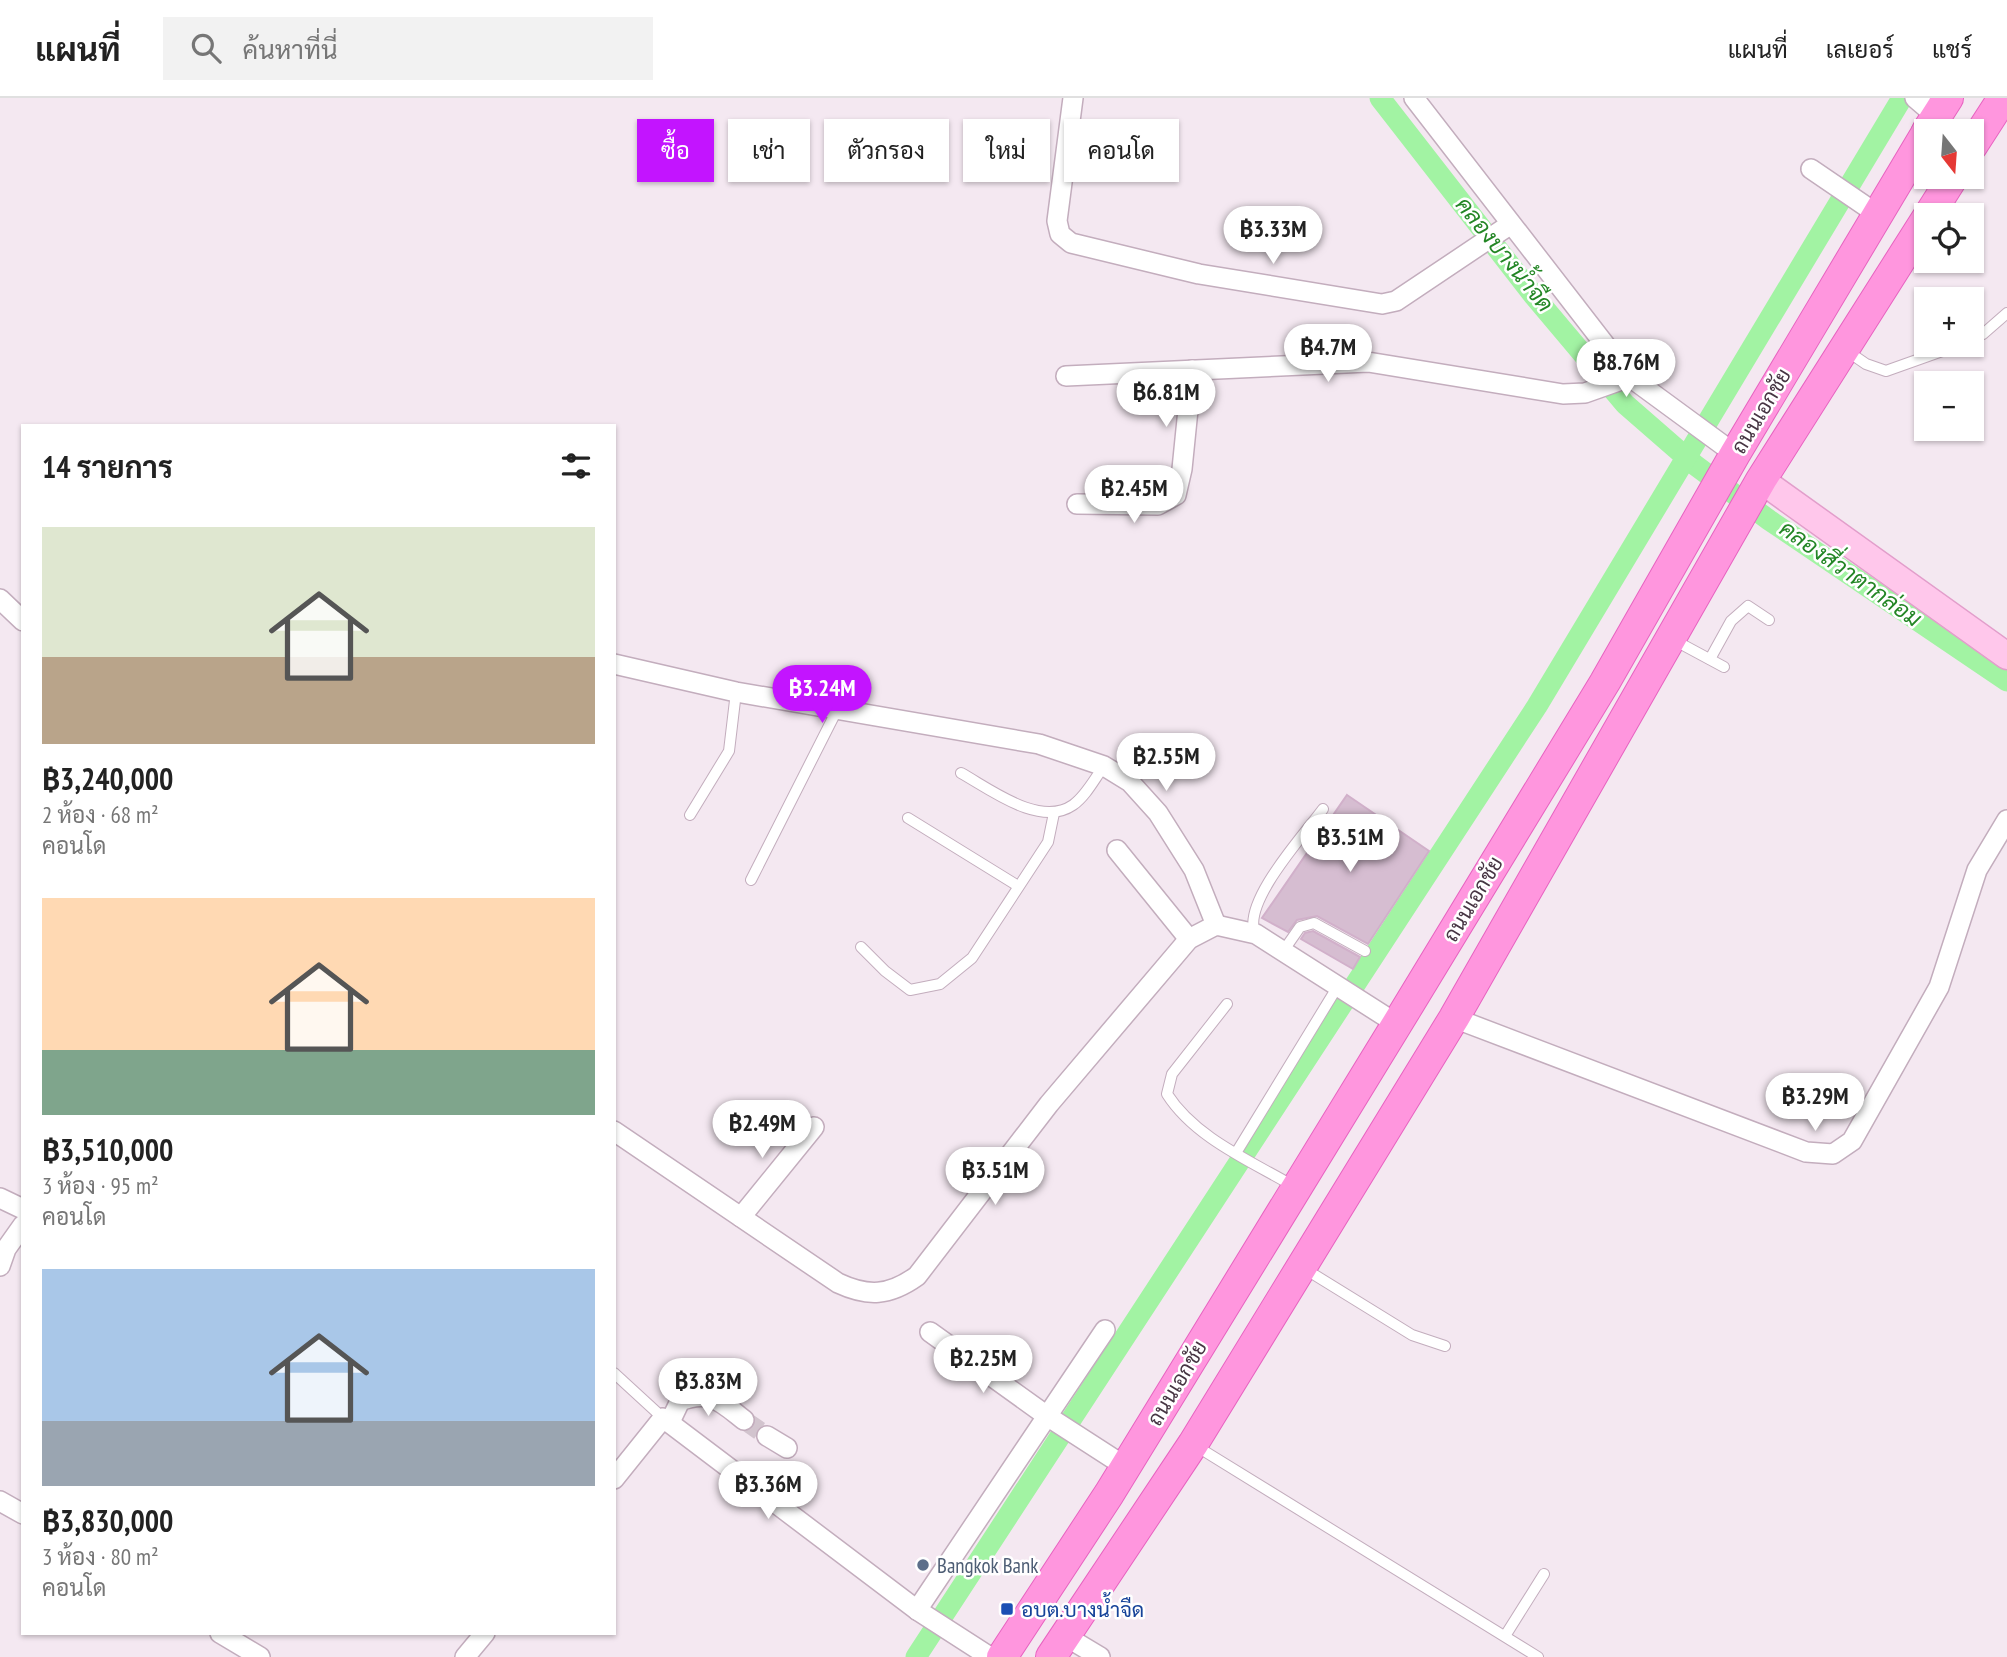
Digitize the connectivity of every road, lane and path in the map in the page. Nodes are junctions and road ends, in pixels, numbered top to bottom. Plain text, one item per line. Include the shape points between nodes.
1 (1073, 98) edge
2 (1414, 98) edge
3 (2003, 98) edge
4 (1930, 115) edge
5 (1984, 127) edge
6 (1811, 169) dead end
7 (1877, 214) junction
8 (1507, 227) junction
9 (1914, 239) edge
10 (2007, 313) edge
11 (1984, 333) edge
12 (1844, 349) junction
13 (1925, 357) edge
14 (1192, 370) junction
15 (1066, 376) dead end
16 (1623, 380) junction
17 (1728, 458) junction
18 (1758, 486) junction
19 (1077, 504) dead end
20 (0, 599) edge
21 (21, 619) edge
22 (1769, 620) dead end
23 (1671, 638) junction
24 (2007, 656) edge
25 (1710, 659) junction
26 (616, 664) edge
27 (1724, 667) dead end
28 (736, 692) junction
29 (838, 708) junction
30 (1104, 766) junction
31 (961, 773) dead end
32 (1323, 809) dead end
33 (1054, 813) junction
34 (690, 815) dead end
35 (908, 818) dead end
36 (2007, 820) edge
37 (1117, 850) dead end
38 (751, 880) dead end
39 (1018, 886) junction
40 (1216, 925) junction
41 (1256, 934) junction
42 (1188, 939) junction
43 (861, 947) dead end
44 (1284, 950) junction
45 (1365, 951) dead end
46 (1338, 986) junction
47 (1227, 1004) dead end
48 (1454, 1018) junction
49 (1389, 1019) junction
50 (814, 1128) dead end
51 (616, 1132) edge
52 (1240, 1155) junction
53 (1297, 1188) junction
54 (0, 1198) edge
55 (21, 1208) edge
56 (741, 1217) junction
57 (21, 1228) edge
58 (0, 1266) edge
59 (1302, 1268) junction
60 (1105, 1330) dead end
61 (930, 1332) dead end
62 (1445, 1346) dead end
63 (1183, 1374) junction
64 (616, 1375) edge
65 (1220, 1399) junction
66 (1052, 1419) junction
67 (667, 1420) junction
68 (744, 1420) tunnel mouth
69 (767, 1436) tunnel mouth
70 (1193, 1444) junction
71 (787, 1448) dead end
72 (1126, 1467) junction
73 (616, 1477) edge
74 (0, 1501) edge
75 (21, 1513) edge
76 (1544, 1574) dead end
77 (922, 1613) junction
78 (223, 1635) edge
79 (483, 1635) edge
80 (1505, 1636) junction
81 (1058, 1647) edge
82 (260, 1657) edge
83 (465, 1657) edge
84 (990, 1657) edge
85 (1002, 1657) edge
86 (1100, 1657) edge
87 (1538, 1657) edge

1 - 8 street via 1057,221 1060,234 1071,243 1199,274 1382,304 1396,301
2 - 8 street
3 - 5 main road
4 - 7 main road, ถนนเอกชัย
6 - 7 street
7 - 17 main road, ถนนเอกชัย
8 - 16 street
9 - 12 main road, ถนนเอกชัย
10 - 11 lane
12 - 13 lane via 1886,371
12 - 18 main road, ถนนเอกชัย
14 - 15 street
14 - 16 street via 1368,362 1563,394 1585,393
14 - 19 street via 1176,495 1158,505
16 - 17 street via 1699,429
17 - 49 main road, ถนนเอกชัย via 1692,531
18 - 23 main road, ถนนเอกชัย
18 - 24 street
20 - 21 street
22 - 25 lane via 1748,606 1731,621
23 - 25 lane
23 - 48 main road, ถนนเอกชัย
25 - 27 lane
26 - 28 street
28 - 29 street
28 - 34 lane via 729,751
29 - 30 street via 1039,744
29 - 38 lane
30 - 33 lane via 1073,805
30 - 40 street via 1130,782 1158,813 1194,870
31 - 33 lane via 1023,806
32 - 41 lane via 1259,897 1252,926
33 - 39 lane via 1048,842
35 - 39 lane
36 - 48 street via 1977,870 1939,987 1852,1141 1833,1154 1806,1152
37 - 42 street
39 - 43 lane via 972,958 940,984 910,990
40 - 41 street
40 - 42 street
41 - 44 street
42 - 56 street via 1049,1104 916,1276 902,1287 872,1295 857,1292
44 - 45 lane via 1300,927 1314,923
44 - 46 street
46 - 49 street
46 - 52 lane
47 - 52 lane via 1172,1074 1167,1094 1179,1113
48 - 59 main road, ถนนเอกชัย
49 - 53 main road, ถนนเอกชัย
50 - 56 street
51 - 56 street
52 - 53 lane
53 - 63 main road, ถนนเอกชัย
54 - 55 street
57 - 58 street
59 - 62 lane via 1412,1335
59 - 65 main road, ถนนเอกชัย
60 - 66 street
61 - 66 street
63 - 65 main road
63 - 72 main road, ถนนเอกชัย
64 - 67 lane
65 - 70 main road, ถนนเอกชัย
66 - 72 street
66 - 77 street
67 - 68 street via 680,1401 697,1394 717,1399
67 - 73 street
67 - 77 street
69 - 71 street
70 - 80 lane
70 - 81 main road, ถนนเอกชัย
72 - 85 main road, ถนนเอกชัย
74 - 75 street
76 - 80 lane
77 - 84 street
78 - 82 street
79 - 83 street
80 - 87 lane
81 - 86 street

